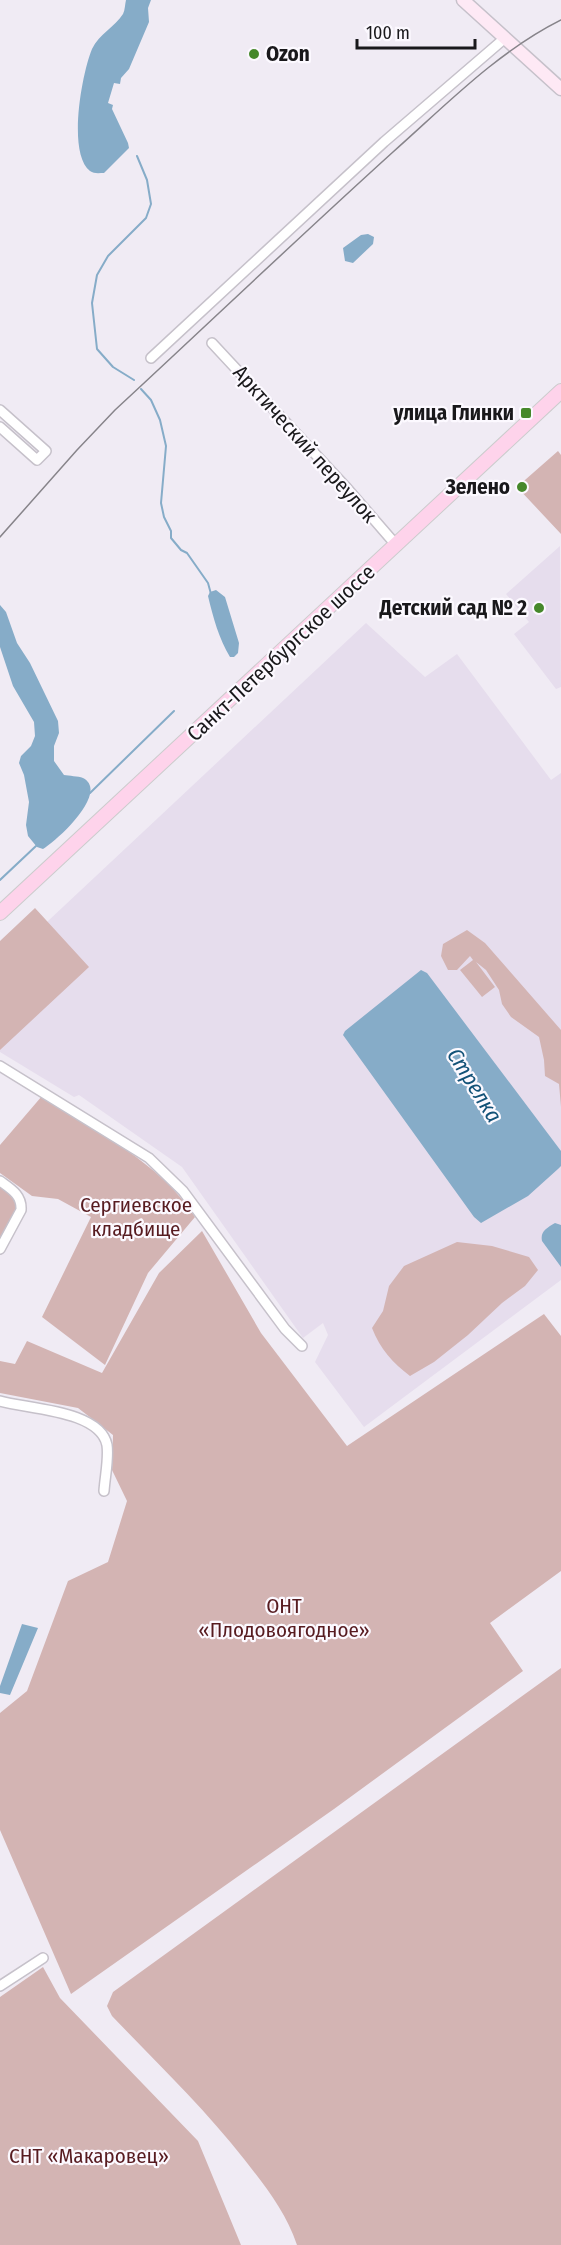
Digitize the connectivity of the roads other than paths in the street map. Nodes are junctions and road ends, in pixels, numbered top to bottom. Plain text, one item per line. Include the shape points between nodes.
1 (463, 0) edge
2 (505, 38) junction
3 (561, 89) edge
4 (212, 343) dead end
5 (151, 358) dead end
6 (561, 391) edge
7 (561, 403) edge
8 (0, 410) edge
9 (0, 427) edge
10 (397, 546) junction
11 (0, 913) edge
12 (0, 925) edge
13 (0, 1066) edge
14 (0, 1181) edge
15 (0, 1249) edge
16 (302, 1346) dead end
17 (0, 1401) edge
18 (104, 1491) dead end
19 (43, 1958) dead end
20 (0, 1986) edge

1 - 2 main road
2 - 3 main road
2 - 5 street via 384,142
4 - 10 street, Арктический переулок
6 - 10 main road, Санкт-Петербургское шоссе
7 - 12 main road, Санкт-Петербургское шоссе
8 - 9 street via 46,451 37,460
10 - 11 main road, Санкт-Петербургское шоссе
13 - 16 street via 164,1171
14 - 15 street via 17,1195 22,1205
17 - 18 street via 59,1412 100,1431 106,1443
19 - 20 street

